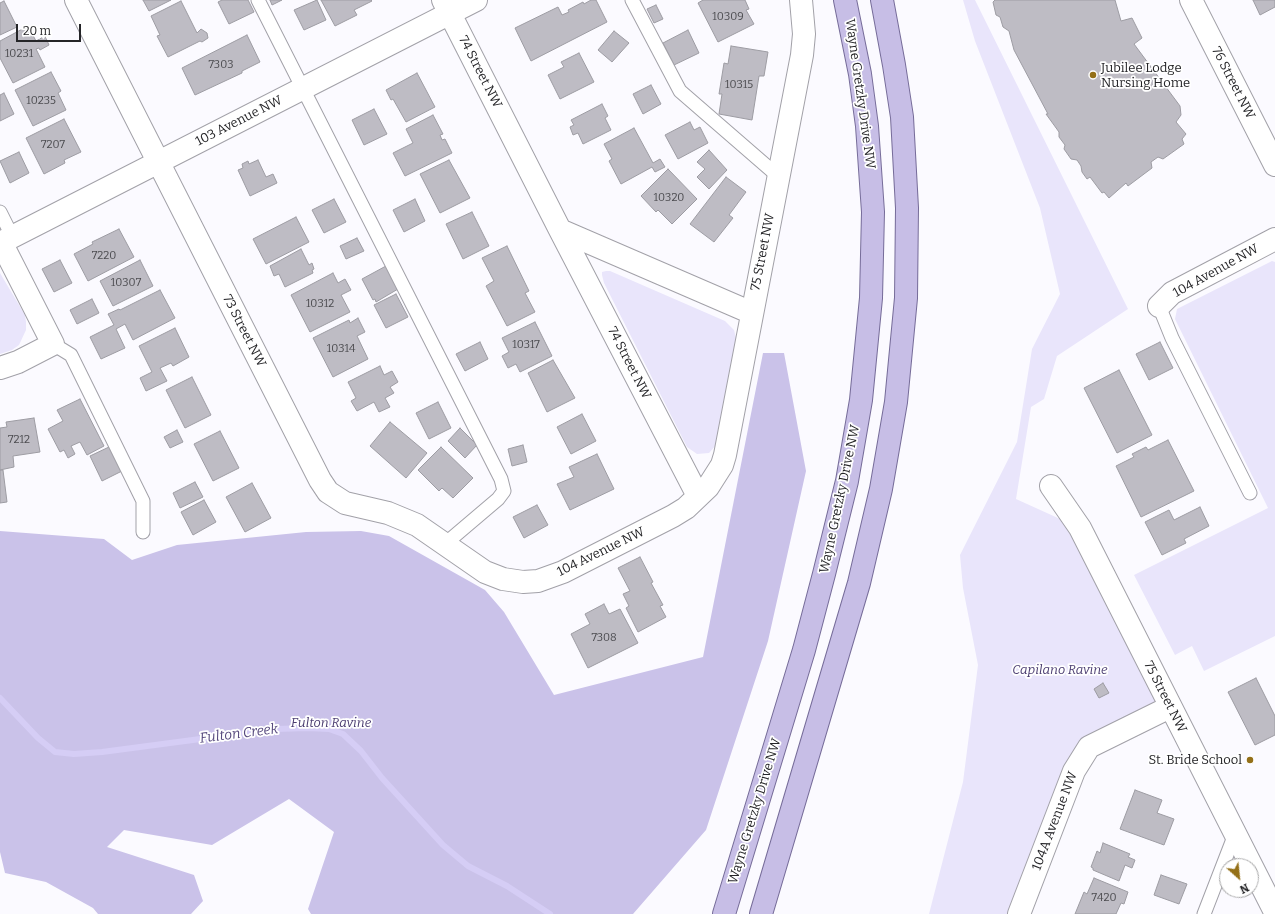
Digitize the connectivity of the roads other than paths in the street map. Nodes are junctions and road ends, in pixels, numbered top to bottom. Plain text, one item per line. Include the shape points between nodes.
1 (76, 0) edge
2 (258, 0) edge
3 (476, 0) edge
4 (632, 0) edge
5 (801, 0) edge
6 (845, 0) edge
7 (882, 0) edge
8 (1191, 0) edge
9 (446, 7) edge
10 (303, 88) junction
11 (158, 163) junction
12 (1275, 165) edge
13 (778, 176) junction
14 (0, 212) edge
15 (560, 230) junction
16 (1275, 239) edge
17 (4, 240) edge
18 (1159, 306) joint
19 (752, 313) junction
20 (53, 344) junction
21 (0, 368) edge
22 (1051, 486) dead end
23 (1250, 493) dead end
24 (698, 496) junction
25 (143, 532) dead end
26 (445, 544) junction
27 (496, 577) joint
28 (1170, 707) junction
29 (1235, 834) junction
30 (1273, 901) edge
31 (724, 914) edge
32 (761, 914) edge
33 (1019, 914) edge
34 (1204, 914) edge

1 - 11 street, 73 Street NW
2 - 10 lane
3 - 9 street, 103 Avenue NW
4 - 13 lane via 680,91
5 - 13 street, 75 Street NW via 804,34 802,55
6 - 31 main road, Wayne Gretzky Drive NW via 860,74 867,126 873,212 871,298 861,400 847,481 804,650
7 - 32 main road via 902,117 907,208 906,298 896,402 881,489 859,583
8 - 12 street, 76 Street NW
9 - 10 street, 103 Avenue NW
9 - 15 street, 74 Street NW
10 - 11 street, 103 Avenue NW
10 - 26 lane via 501,479 504,491 498,499
11 - 17 street, 103 Avenue NW
11 - 26 street, 73 Street NW via 328,492 345,503 407,520
13 - 19 street, 75 Street NW
14 - 17 lane
15 - 19 street
15 - 24 street, 74 Street NW
16 - 18 street, 104 Avenue NW via 1172,294
17 - 20 street
18 - 23 lane via 1172,338
19 - 24 street, 75 Street NW via 725,454 716,474
20 - 21 street
20 - 25 lane via 71,355 144,501
22 - 28 street, 75 Street NW via 1080,528
24 - 27 street, 104 Avenue NW via 686,508 667,520 552,577 523,582
26 - 27 street, 73 Street NW via 473,565
28 - 29 street, 75 Street NW
28 - 33 street, 104A Avenue NW via 1089,747 1074,771
29 - 30 street, 75 Street NW
29 - 34 lane

